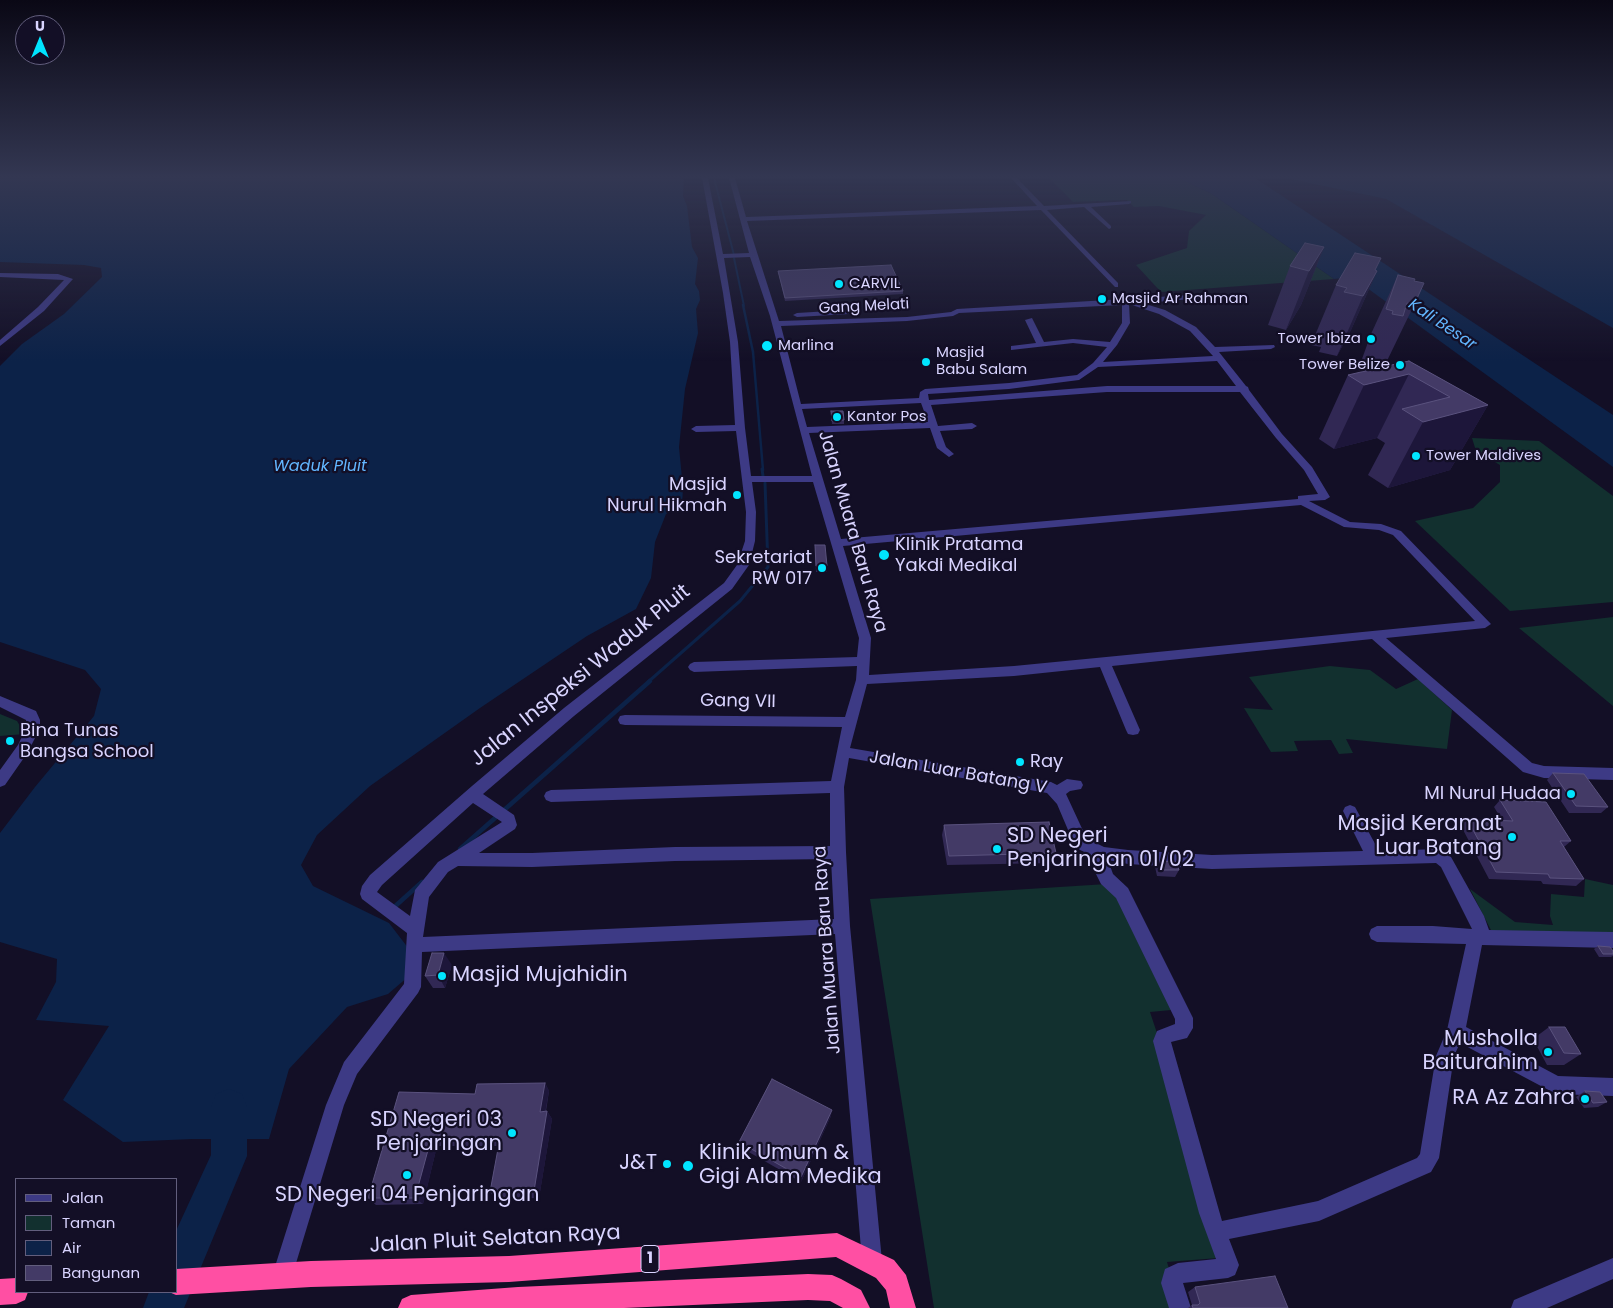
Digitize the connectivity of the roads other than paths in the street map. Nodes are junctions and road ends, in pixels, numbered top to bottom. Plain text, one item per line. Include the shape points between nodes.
1 (717, 239) edge
2 (750, 239) edge
3 (1072, 239) edge
4 (754, 255) junction
5 (720, 256) junction
6 (0, 275) edge
7 (1115, 285) dead end
8 (1205, 296) dead end
9 (1127, 302) junction
10 (846, 312) dead end
11 (775, 320) junction
12 (1028, 320) dead end
13 (0, 344) edge
14 (1042, 344) junction
15 (1113, 345) junction
16 (1271, 347) dead end
17 (1014, 348) dead end
18 (1216, 354) junction
19 (1096, 365) junction
20 (1245, 390) junction
21 (925, 401) junction
22 (798, 407) junction
23 (972, 426) dead end
24 (935, 427) junction
25 (740, 428) junction
26 (696, 429) dead end
27 (803, 430) junction
28 (949, 454) dead end
29 (747, 479) junction
30 (819, 479) junction
31 (1283, 504) junction
32 (836, 543) junction
33 (1376, 636) junction
34 (864, 661) junction
35 (1104, 662) junction
36 (694, 667) dead end
37 (862, 680) junction
38 (0, 701) edge
39 (625, 720) dead end
40 (850, 722) junction
41 (1133, 730) dead end
42 (843, 752) junction
43 (1613, 774) edge
44 (0, 781) edge
45 (1076, 785) dead end
46 (837, 787) junction
47 (475, 793) junction
48 (1057, 793) junction
49 (551, 796) dead end
50 (1350, 811) dead end
51 (838, 852) junction
52 (1098, 852) junction
53 (1374, 857) junction
54 (458, 859) junction
55 (842, 926) junction
56 (1378, 934) dead end
57 (415, 937) junction
58 (1479, 937) junction
59 (1613, 940) edge
60 (1456, 1030) junction
61 (1613, 1087) edge
62 (1216, 1232) junction
63 (872, 1261) junction
64 (1613, 1268) edge
65 (283, 1276) junction
66 (178, 1282) edge
67 (15, 1291) edge
68 (0, 1292) edge
69 (854, 1304) edge
70 (411, 1308) edge
71 (903, 1308) edge
72 (1180, 1308) edge
73 (1522, 1308) edge

1 - 5 street, Jalan Inspeksi Waduk Pluit
2 - 4 street, Jalan Muara Baru Raya
3 - 7 street
4 - 5 street
4 - 11 street, Jalan Muara Baru Raya
5 - 25 street, Jalan Inspeksi Waduk Pluit via 734,342
6 - 13 street via 69,279 41,309
8 - 9 street, Gang Melati
9 - 11 street, Gang Melati via 957,311 907,319
9 - 15 street via 1126,323
9 - 18 street via 1162,312 1193,329
10 - 11 street
11 - 22 street, Jalan Muara Baru Raya
12 - 14 street
14 - 15 street via 1078,341
14 - 17 street
15 - 19 street
16 - 18 street
18 - 19 street
18 - 20 street
19 - 21 street via 1079,377 1009,386 930,390 923,394
20 - 21 street via 1079,390
20 - 31 street via 1308,469 1325,497 1294,498
21 - 22 street
21 - 24 street
22 - 27 street, Jalan Muara Baru Raya
23 - 24 street
24 - 27 street
24 - 28 street via 942,448
25 - 26 street
25 - 29 street, Jalan Inspeksi Waduk Pluit
27 - 30 street, Jalan Muara Baru Raya
29 - 30 street
29 - 47 street, Jalan Inspeksi Waduk Pluit via 750,541 743,565 728,586 568,712
30 - 32 street, Jalan Muara Baru Raya
31 - 32 street
31 - 33 street via 1303,502 1348,524 1381,527 1397,533 1485,624
32 - 34 street, Jalan Muara Baru Raya via 865,638
33 - 35 street
33 - 43 street via 1528,768 1544,772
34 - 36 street
34 - 37 street, Jalan Muara Baru Raya
35 - 37 street
35 - 41 street
37 - 40 street, Jalan Muara Baru Raya
38 - 44 street via 31,715 34,720 34,728 23,748
39 - 40 street, Gang VII
40 - 42 street, Jalan Muara Baru Raya
42 - 46 street, Jalan Muara Baru Raya
42 - 48 street, Jalan Luar Batang V via 1051,788
45 - 48 street via 1067,786
46 - 49 street
46 - 51 street, Jalan Muara Baru Raya
47 - 54 street, Jalan Inspeksi Waduk Pluit via 488,807 509,820 510,825
47 - 57 street via 370,886 368,894 398,918
48 - 52 street, Jalan Luar Batang V via 1079,839
50 - 53 street
51 - 54 street
51 - 55 street, Jalan Muara Baru Raya
52 - 53 street, Jalan Luar Batang V via 1212,862
52 - 62 street via 1106,879 1122,893 1184,1018 1181,1032 1168,1034 1162,1041
53 - 58 street, Jalan Luar Batang V via 1434,855 1443,858 1478,921
54 - 57 street, Jalan Inspeksi Waduk Pluit via 443,867 421,895
55 - 57 street
55 - 63 street, Jalan Muara Baru Raya
56 - 58 street
57 - 65 street, Jalan Inspeksi Waduk Pluit via 412,987 350,1068 335,1105
58 - 59 street
58 - 60 street
60 - 61 street via 1556,1085
60 - 62 street via 1445,1056 1430,1158 1424,1165 1319,1211
62 - 72 street via 1228,1268 1172,1276
63 - 65 highway, Jalan Pluit Selatan Raya / 1 via 837,1245 509,1269
63 - 71 highway, 1 via 885,1269 897,1284
64 - 73 street
65 - 66 highway, Jalan Pluit Selatan Raya / 1
67 - 68 highway
69 - 70 highway, 1 via 832,1288 808,1287

